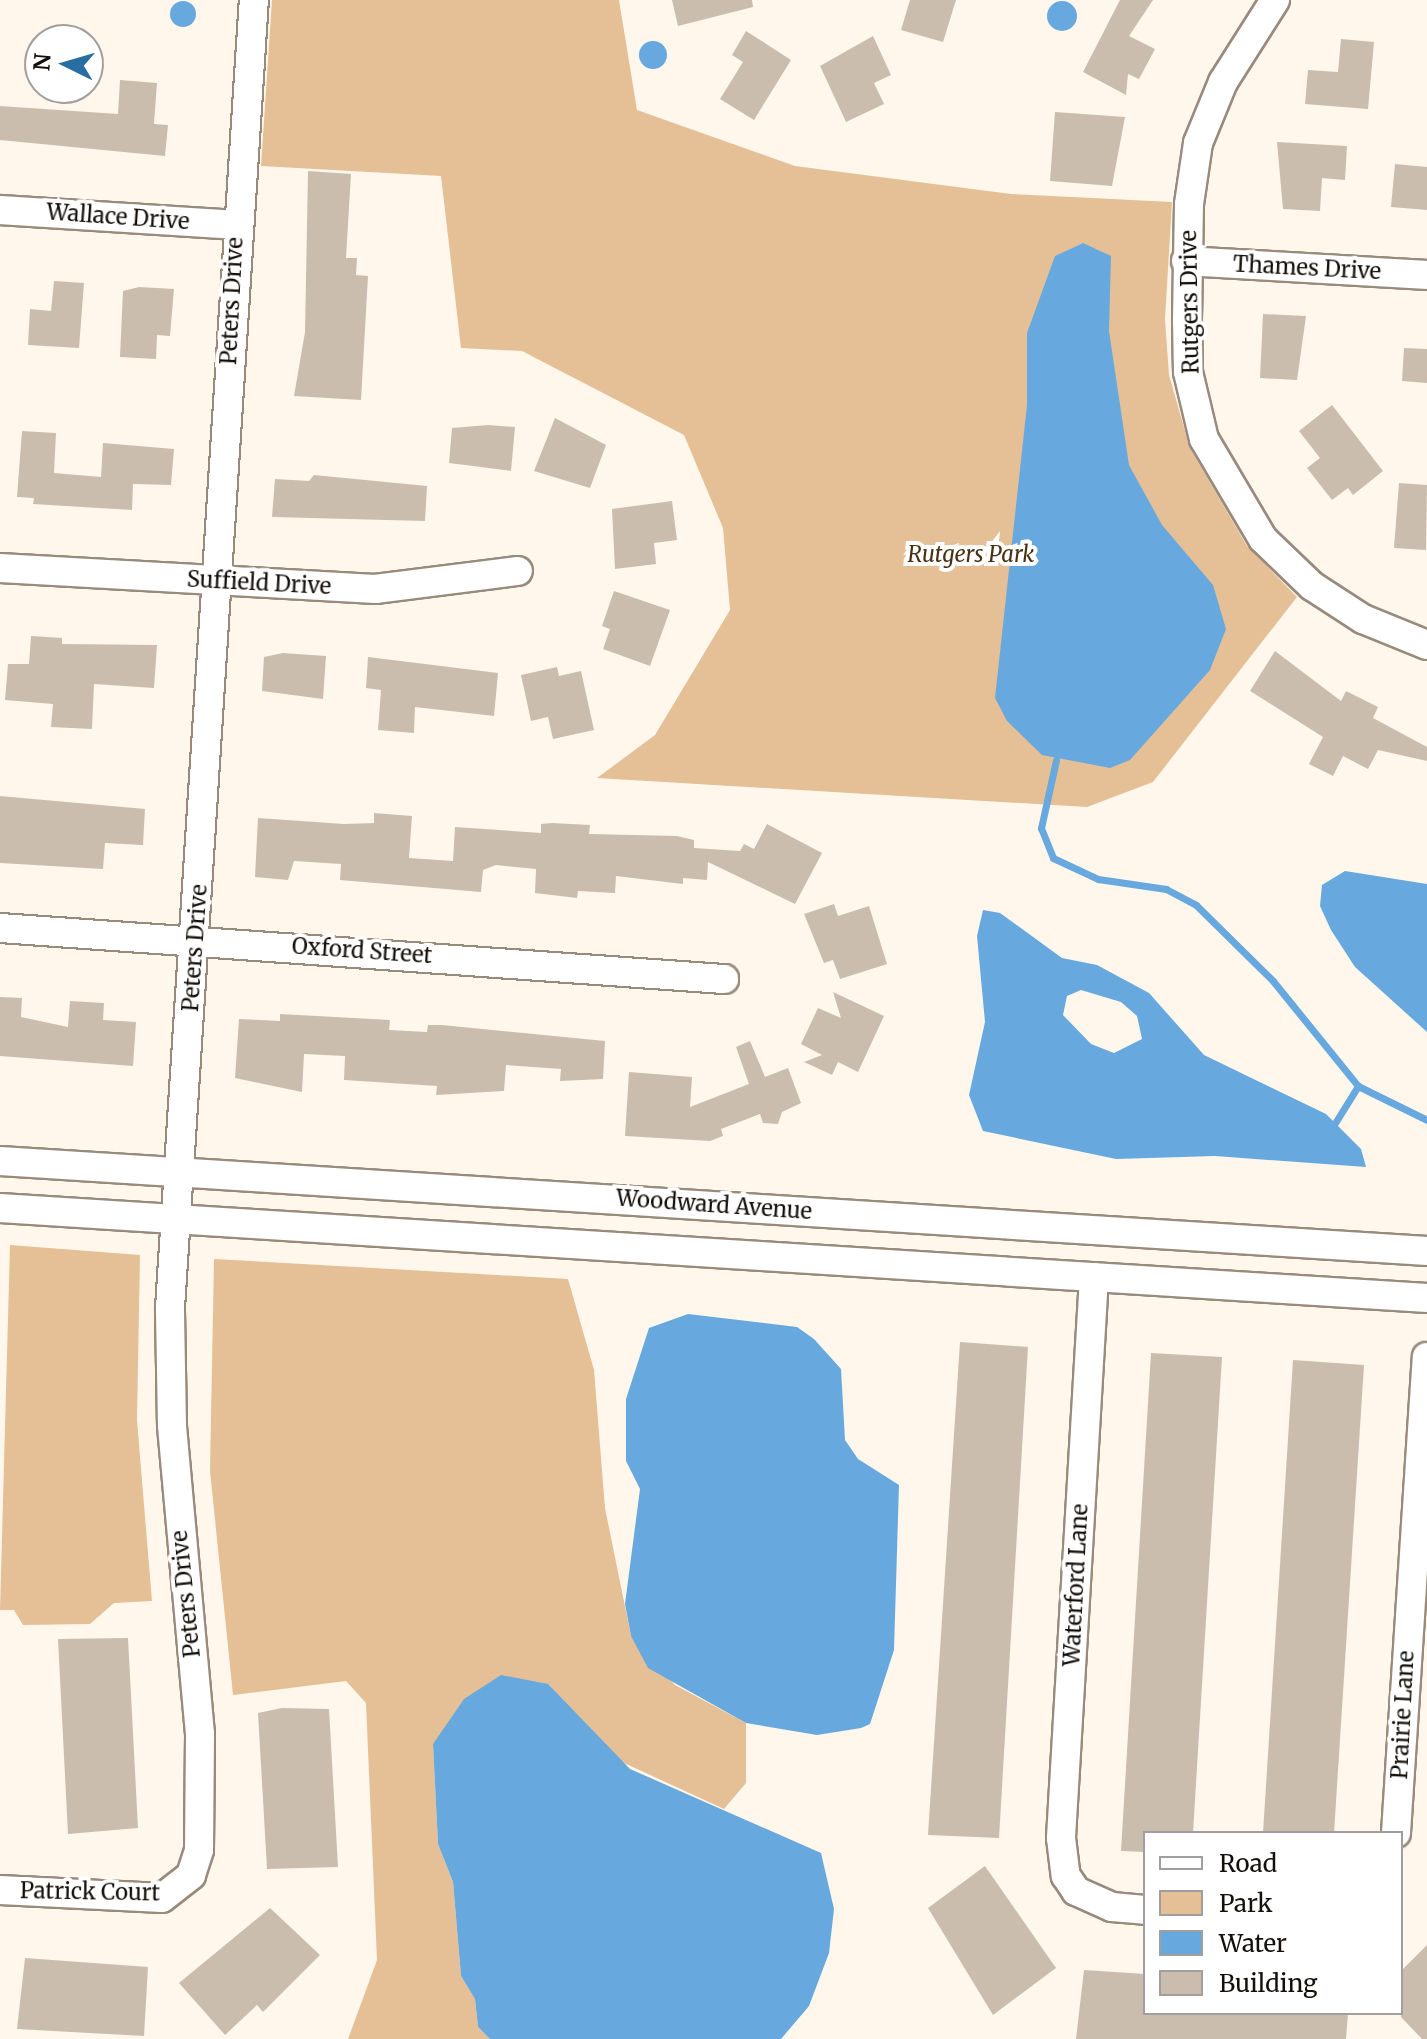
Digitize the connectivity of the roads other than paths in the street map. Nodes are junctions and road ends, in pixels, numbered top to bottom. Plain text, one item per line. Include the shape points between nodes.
1 (254, 0) edge
2 (1275, 0) edge
3 (0, 210) edge
4 (236, 225) junction
5 (1186, 261) junction
6 (1427, 275) edge
7 (0, 568) edge
8 (518, 571) dead end
9 (215, 581) junction
10 (1427, 645) edge
11 (0, 928) edge
12 (195, 941) junction
13 (724, 979) dead end
14 (0, 1161) edge
15 (180, 1173) junction
16 (0, 1208) edge
17 (176, 1218) junction
18 (1427, 1251) edge
19 (1094, 1277) junction
20 (1427, 1298) edge
21 (1427, 1357) edge
22 (1396, 1831) edge
23 (179, 1889) joint
24 (0, 1890) edge
25 (1143, 1910) edge

1 - 4 street, Peters Drive
2 - 5 street, Rutgers Drive via 1223,82 1198,143
3 - 4 street, Wallace Drive
4 - 9 street, Peters Drive
5 - 6 street, Thames Drive
5 - 10 street, Rutgers Drive via 1188,372 1204,439 1263,539 1312,586 1363,619
7 - 9 street, Suffield Drive
8 - 9 street, Suffield Drive via 375,589
9 - 12 street, Peters Drive
11 - 12 street, Oxford Street
12 - 13 street, Oxford Street
12 - 15 street, Peters Drive
14 - 15 street, Woodward Avenue
15 - 17 street, Peters Drive
15 - 18 street, Woodward Avenue
16 - 17 street
17 - 19 street
17 - 23 street, Peters Drive via 172,1426 202,1780 199,1850
19 - 20 street
19 - 25 street, Waterford Lane via 1061,1838 1066,1876 1076,1891 1112,1907
21 - 22 street, Prairie Lane
23 - 24 street, Patrick Court via 162,1898

